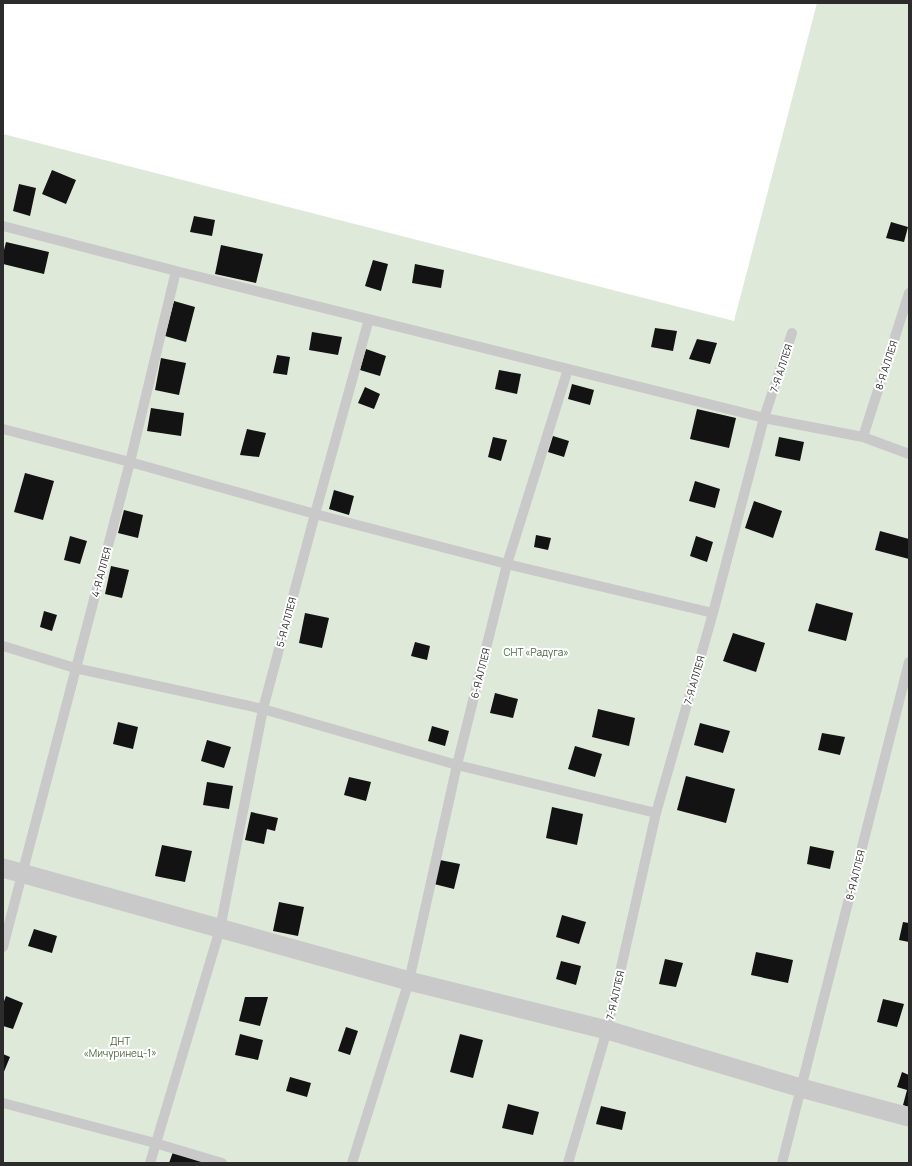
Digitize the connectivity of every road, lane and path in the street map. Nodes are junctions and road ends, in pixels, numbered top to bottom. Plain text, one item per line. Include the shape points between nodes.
1 (3, 226) edge
2 (176, 271) junction
3 (909, 293) edge
4 (369, 319) junction
5 (792, 334) dead end
6 (568, 369) junction
7 (764, 418) junction
8 (3, 429) edge
9 (863, 438) junction
10 (909, 454) edge
11 (130, 462) junction
12 (314, 514) junction
13 (507, 564) junction
14 (713, 613) junction
15 (3, 646) edge
16 (909, 662) edge
17 (75, 668) junction
18 (263, 709) junction
19 (457, 765) junction
20 (656, 813) junction
21 (3, 868) edge
22 (22, 872) junction
23 (220, 929) junction
24 (3, 947) edge
25 (409, 981) junction
26 (607, 1030) junction
27 (801, 1088) junction
28 (3, 1103) edge
29 (909, 1118) edge
30 (155, 1143) junction
31 (150, 1163) edge
32 (222, 1163) edge
33 (352, 1163) edge
34 (568, 1163) edge
35 (782, 1163) edge

1 - 2 lane
2 - 4 lane
2 - 11 lane, 4-Я АЛЛЕЯ
3 - 9 lane, 8-Я АЛЛЕЯ
4 - 6 lane
4 - 12 lane, 5-Я АЛЛЕЯ
5 - 7 lane, 7-Я АЛЛЕЯ
6 - 7 lane
6 - 13 lane, 6-Я АЛЛЕЯ
7 - 9 lane
7 - 14 lane, 7-Я АЛЛЕЯ
8 - 11 lane
9 - 10 lane
11 - 12 lane
11 - 17 lane, 4-Я АЛЛЕЯ
12 - 13 lane
12 - 18 lane, 5-Я АЛЛЕЯ
13 - 14 lane
13 - 19 lane, 6-Я АЛЛЕЯ
14 - 20 lane, 7-Я АЛЛЕЯ
15 - 17 lane
16 - 27 lane, 8-Я АЛЛЕЯ
17 - 18 lane
17 - 22 lane, 4-Я АЛЛЕЯ
18 - 19 lane
18 - 23 lane, 5-Я АЛЛЕЯ
19 - 20 lane
19 - 25 lane, 6-Я АЛЛЕЯ
20 - 26 lane, 7-Я АЛЛЕЯ
21 - 22 street
22 - 23 street
22 - 24 lane, 4-Я АЛЛЕЯ
23 - 25 street
23 - 30 lane, 5-Я АЛЛЕЯ
25 - 26 street
25 - 33 lane, 6-Я АЛЛЕЯ
26 - 27 street
26 - 34 lane, 7-Я АЛЛЕЯ
27 - 29 street
27 - 35 lane, 8-Я АЛЛЕЯ
28 - 30 lane
30 - 31 lane, 5-Я АЛЛЕЯ
30 - 32 lane

